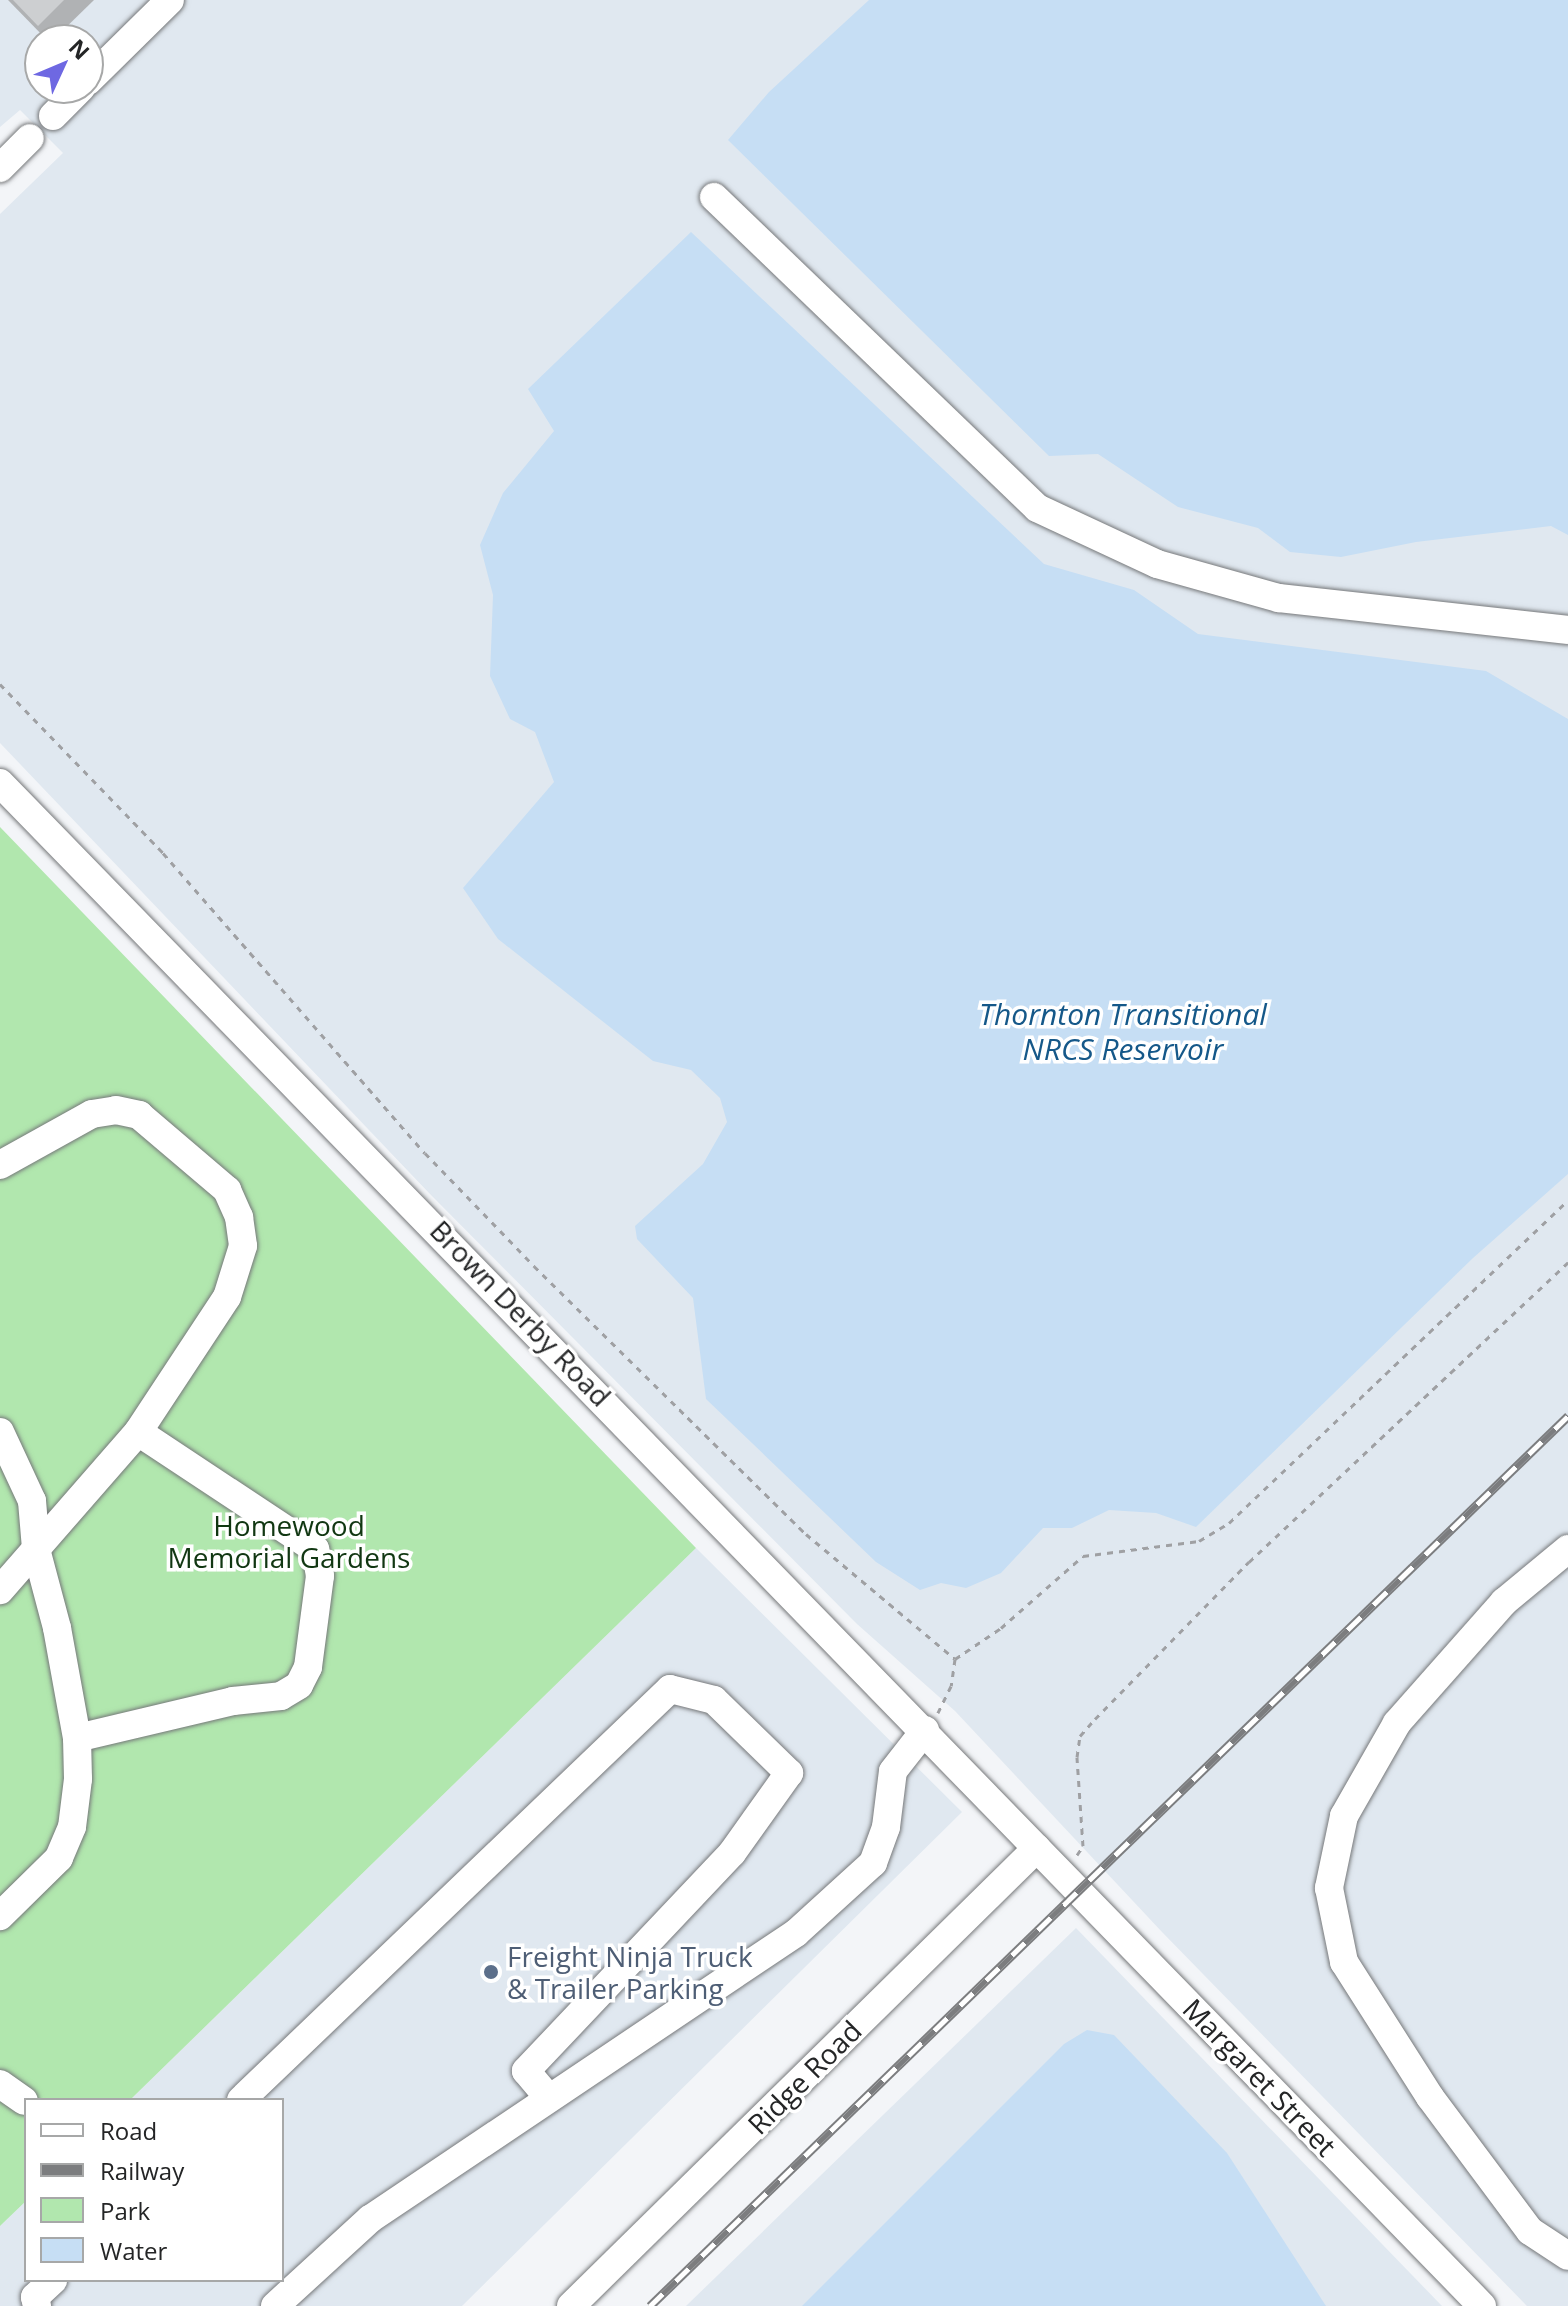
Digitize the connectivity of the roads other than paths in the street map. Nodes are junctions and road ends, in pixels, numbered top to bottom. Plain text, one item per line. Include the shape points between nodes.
1 (170, 0) edge
2 (104, 65) edge
3 (65, 104) edge
4 (53, 116) dead end
5 (30, 138) dead end
6 (0, 168) edge
7 (714, 197) dead end
8 (1568, 630) edge
9 (0, 783) edge
10 (0, 1165) edge
11 (0, 1432) edge
12 (138, 1432) junction
13 (36, 1549) junction
14 (1568, 1549) edge
15 (0, 1590) edge
16 (925, 1730) junction
17 (77, 1738) junction
18 (1037, 1848) junction
19 (0, 1916) edge
20 (0, 2084) edge
21 (548, 2097) junction
22 (243, 2098) edge
23 (24, 2101) dead end
24 (1568, 2256) edge
25 (51, 2282) edge
26 (37, 2306) edge
27 (275, 2306) edge
28 (571, 2306) edge
29 (1482, 2306) edge

1 - 2 street
3 - 4 street
5 - 6 street
7 - 8 street via 1037,508 1157,564 1279,598
9 - 16 street, Brown Derby Road
10 - 12 street via 92,1114 127,1111 151,1122 213,1175 234,1202 242,1233 236,1277
11 - 13 street via 32,1501
12 - 13 street
12 - 17 street via 315,1549 320,1576 308,1667 299,1685 281,1696 233,1701
13 - 15 street
13 - 17 street
14 - 24 street via 1504,1602 1397,1723 1344,1816 1329,1888 1344,1962 1430,2097 1530,2231
16 - 18 street, Brown Derby Road
16 - 21 street via 893,1771 886,1827 873,1863 796,1933
17 - 19 street via 78,1779 66,1845 50,1871
18 - 28 street, Ridge Road
18 - 29 street, Margaret Street
20 - 23 street
21 - 22 street via 526,2071 732,1853 789,1773 714,1700 670,1689
21 - 27 street via 370,2219
25 - 26 street via 35,2297

